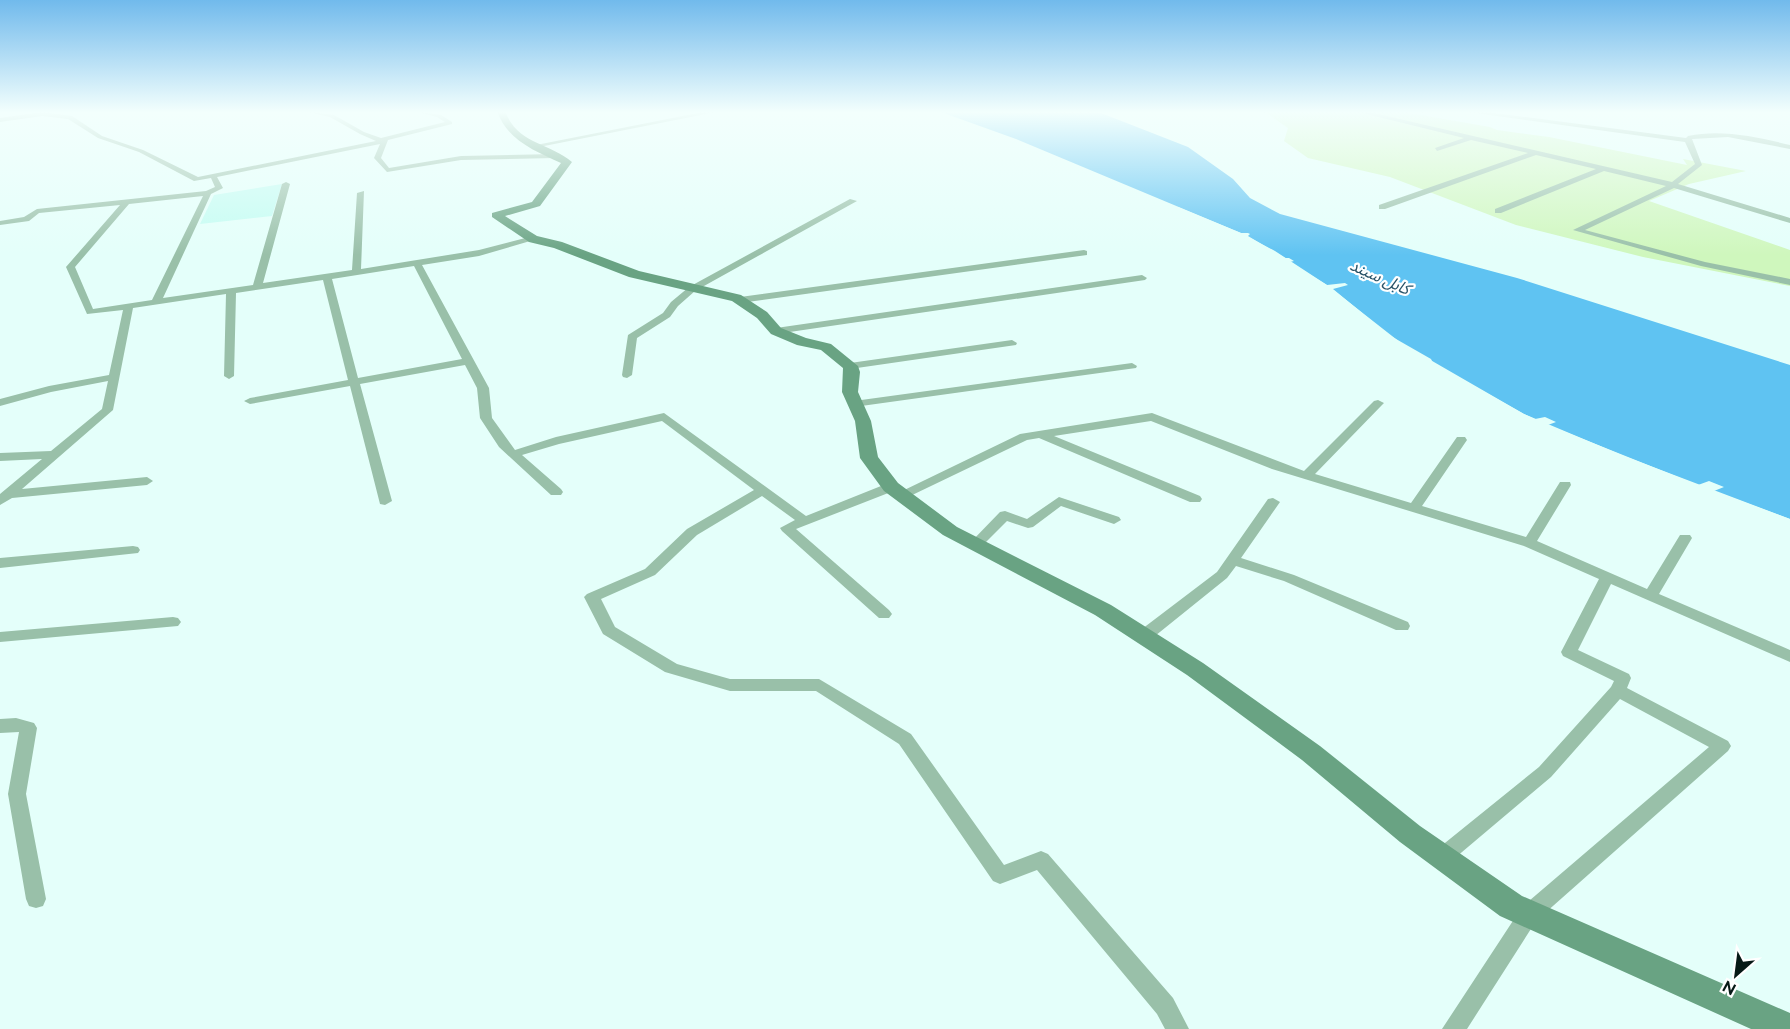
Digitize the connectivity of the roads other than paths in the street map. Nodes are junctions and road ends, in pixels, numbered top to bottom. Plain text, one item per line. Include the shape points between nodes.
1 (157, 159) edge
2 (295, 159) edge
3 (378, 159) edge
4 (455, 159) edge
5 (561, 159) edge
6 (1518, 159) edge
7 (1560, 159) edge
8 (1696, 159) edge
9 (1602, 169) junction
10 (213, 176) junction
11 (286, 184) dead end
12 (1673, 185) junction
13 (208, 193) junction
14 (361, 193) dead end
15 (127, 201) junction
16 (853, 201) dead end
17 (1382, 207) dead end
18 (1498, 211) dead end
19 (1790, 221) edge
20 (0, 223) edge
21 (533, 239) junction
22 (1084, 253) dead end
23 (417, 263) junction
24 (356, 273) junction
25 (327, 278) junction
26 (1142, 278) dead end
27 (1790, 282) edge
28 (257, 288) junction
29 (692, 289) junction
30 (231, 292) junction
31 (740, 300) junction
32 (156, 302) junction
33 (129, 306) junction
34 (776, 331) junction
35 (1012, 343) dead end
36 (469, 362) junction
37 (850, 366) junction
38 (1132, 366) dead end
39 (627, 375) dead end
40 (229, 376) dead end
41 (114, 377) junction
42 (354, 382) junction
43 (250, 401) dead end
44 (0, 403) edge
45 (1378, 403) dead end
46 (854, 404) junction
47 (1041, 434) junction
48 (1461, 440) dead end
49 (514, 454) junction
50 (55, 455) junction
51 (0, 457) edge
52 (1307, 475) junction
53 (147, 481) dead end
54 (1565, 485) dead end
55 (763, 490) junction
56 (896, 491) junction
57 (556, 492) dead end
58 (4, 498) edge
59 (1195, 499) dead end
60 (385, 501) dead end
61 (1273, 502) dead end
62 (1414, 508) junction
63 (805, 520) junction
64 (1114, 520) dead end
65 (1685, 538) dead end
66 (1529, 543) junction
67 (976, 544) junction
68 (134, 550) dead end
69 (1232, 560) junction
70 (0, 563) edge
71 (1608, 576) junction
72 (1651, 595) junction
73 (884, 614) dead end
74 (173, 622) dead end
75 (1402, 626) dead end
76 (1144, 636) junction
77 (0, 637) edge
78 (1790, 656) edge
79 (1618, 690) junction
80 (0, 726) edge
81 (1442, 857) junction
82 (36, 899) dead end
83 (1529, 914) junction
84 (1177, 1029) edge
85 (1454, 1029) edge
86 (1789, 1029) edge

1 - 10 street via 197,179
2 - 10 street
3 - 4 street via 387,170
5 - 21 street via 567,162 536,204 496,215
6 - 17 street
7 - 9 street
8 - 12 street via 1699,165
9 - 12 street
9 - 18 street
10 - 13 street via 219,188
11 - 28 street
12 - 19 street
12 - 27 street via 1577,230
13 - 15 street
13 - 32 street
14 - 24 street
15 - 20 street via 37,211 26,219
15 - 33 street via 70,267 90,312
16 - 29 street
21 - 23 street
21 - 29 street via 634,274
22 - 31 street
23 - 24 street
23 - 36 street
24 - 25 street
25 - 28 street
25 - 42 street
26 - 34 street
28 - 30 street
29 - 31 street
29 - 39 street via 667,315 632,337
30 - 32 street
30 - 40 street
31 - 34 street
32 - 33 street
33 - 41 street
34 - 37 street via 826,347
35 - 37 street
36 - 42 street
36 - 49 street via 483,388 486,418
37 - 46 street
38 - 46 street
41 - 44 street
41 - 50 street via 107,410
42 - 43 street
42 - 60 street
45 - 52 street
46 - 56 street via 863,421 869,458
47 - 52 street via 1152,417
47 - 56 street via 1024,437
47 - 59 street
48 - 62 street
49 - 55 street via 664,417
49 - 57 street
50 - 51 street
50 - 58 street
52 - 62 street
53 - 58 street
54 - 66 street
55 - 63 street
55 - 84 street via 692,532 650,572 592,597 609,630 671,668 730,685 819,686 905,739 1000,875 1041,860 1165,1006
56 - 63 street
56 - 67 street via 950,531
61 - 69 street
62 - 66 street
63 - 73 street via 787,528
64 - 67 street via 1059,501 1028,524 1005,515
65 - 72 street
66 - 71 street
67 - 76 street via 1065,589
68 - 70 street
69 - 75 street via 1289,578
69 - 76 street via 1222,575
71 - 72 street
71 - 79 street via 1569,652 1623,678
72 - 78 street
74 - 77 street
76 - 81 street via 1302,746
79 - 81 street via 1545,772
79 - 83 street via 1722,746
80 - 82 street via 28,728 17,794
81 - 83 street via 1511,906
83 - 85 street
83 - 86 street

